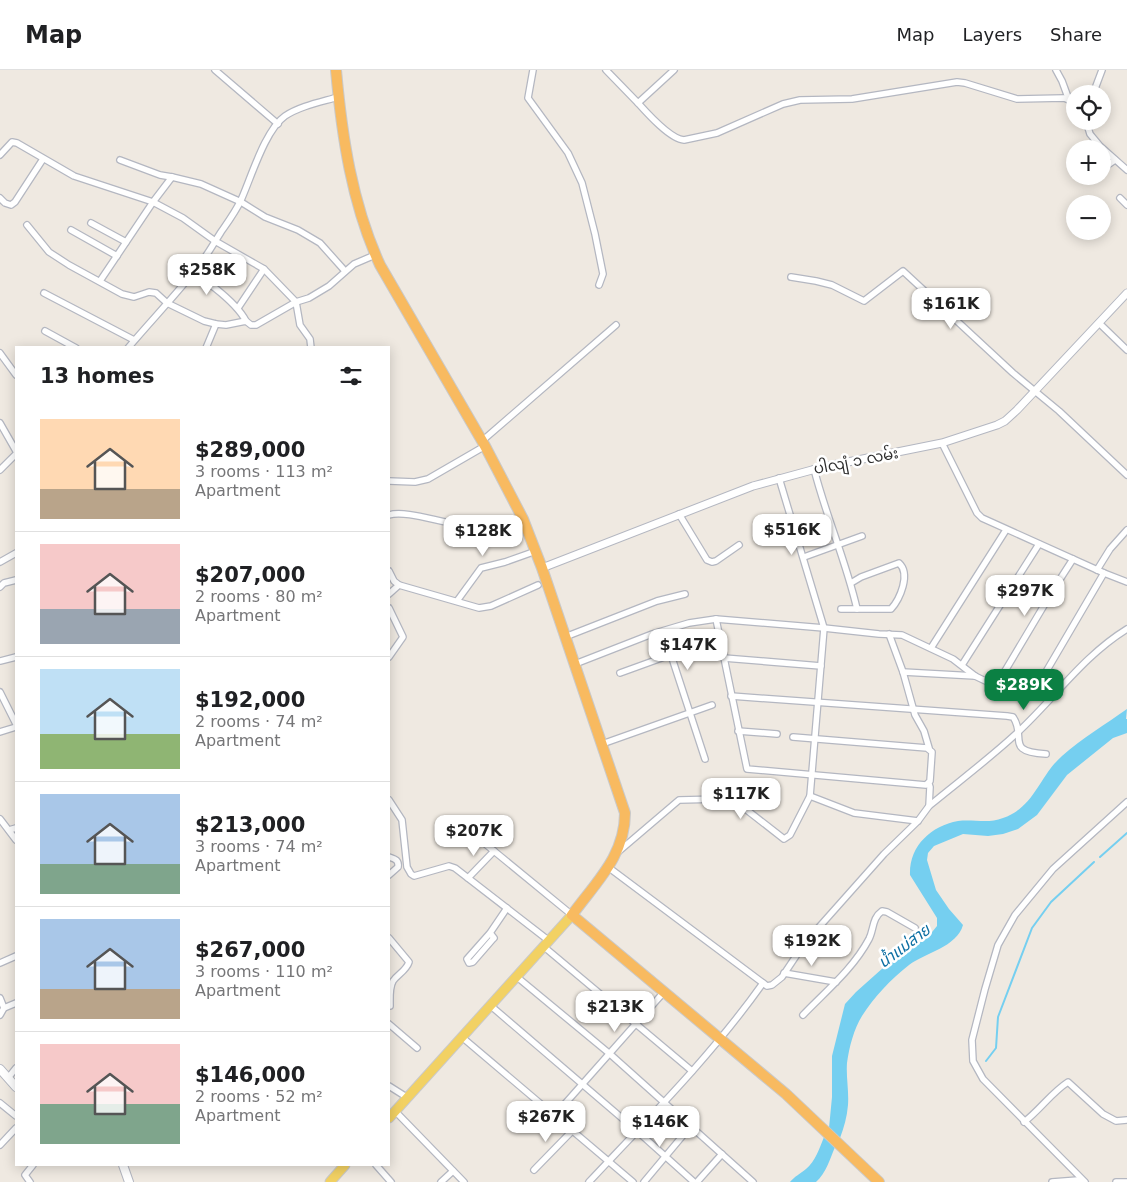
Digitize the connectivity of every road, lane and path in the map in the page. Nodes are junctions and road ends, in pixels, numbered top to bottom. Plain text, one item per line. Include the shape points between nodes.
1 (215, 70) edge
2 (336, 70) edge
3 (533, 70) edge
4 (606, 70) edge
5 (674, 70) edge
6 (1056, 70) edge
7 (1102, 70) edge
8 (1096, 85) edge
9 (1066, 92) edge
10 (338, 97) junction
11 (1066, 100) edge
12 (638, 102) junction
13 (278, 124) junction
14 (1089, 130) edge
15 (0, 155) edge
16 (43, 159) junction
17 (120, 160) dead end
18 (1114, 160) junction
19 (1111, 162) edge
20 (1127, 170) edge
21 (172, 177) junction
22 (0, 198) edge
23 (1120, 198) dead end
24 (153, 202) junction
25 (241, 202) junction
26 (1127, 205) edge
27 (91, 223) dead end
28 (27, 225) dead end
29 (71, 230) dead end
30 (215, 241) junction
31 (126, 242) junction
32 (375, 255) junction
33 (117, 256) junction
34 (177, 263) dead end
35 (264, 269) junction
36 (345, 271) junction
37 (194, 272) junction
38 (791, 277) dead end
39 (100, 281) junction
40 (599, 285) dead end
41 (44, 293) dead end
42 (1127, 293) edge
43 (296, 302) junction
44 (167, 304) junction
45 (238, 308) junction
46 (246, 321) junction
47 (1098, 323) junction
48 (216, 324) junction
49 (616, 325) dead end
50 (44, 331) dead end
51 (134, 340) junction
52 (72, 346) edge
53 (130, 346) edge
54 (207, 346) edge
55 (311, 346) edge
56 (1127, 350) edge
57 (0, 353) edge
58 (15, 374) edge
59 (1036, 391) junction
60 (0, 423) edge
61 (942, 443) junction
62 (484, 444) junction
63 (15, 450) edge
64 (15, 453) edge
65 (814, 469) junction
66 (0, 470) edge
67 (1127, 475) edge
68 (779, 478) junction
69 (390, 481) edge
70 (679, 514) junction
71 (390, 515) edge
72 (523, 519) junction
73 (1006, 530) junction
74 (1127, 530) edge
75 (862, 536) dead end
76 (1039, 544) junction
77 (739, 545) dead end
78 (838, 545) junction
79 (536, 551) junction
80 (15, 553) edge
81 (804, 556) junction
82 (1073, 559) junction
83 (0, 562) edge
84 (542, 568) junction
85 (1097, 570) junction
86 (390, 573) edge
87 (1104, 573) junction
88 (15, 580) edge
89 (1127, 582) edge
90 (1, 583) edge
91 (851, 583) junction
92 (399, 585) junction
93 (538, 586) dead end
94 (390, 593) edge
95 (685, 594) dead end
96 (457, 601) junction
97 (841, 608) dead end
98 (857, 609) junction
99 (390, 610) edge
100 (716, 619) junction
101 (824, 628) junction
102 (1127, 629) edge
103 (889, 634) junction
104 (565, 637) junction
105 (931, 648) junction
106 (15, 656) edge
107 (390, 656) edge
108 (724, 658) junction
109 (0, 661) edge
110 (574, 664) junction
111 (962, 665) junction
112 (821, 666) junction
113 (903, 672) junction
114 (620, 674) dead end
115 (975, 676) junction
116 (996, 686) junction
117 (0, 692) edge
118 (731, 696) junction
119 (818, 702) junction
120 (712, 705) dead end
121 (914, 710) junction
122 (690, 713) junction
123 (15, 724) edge
124 (15, 726) edge
125 (738, 731) junction
126 (0, 732) edge
127 (1018, 733) junction
128 (777, 734) dead end
129 (793, 737) dead end
130 (815, 739) junction
131 (602, 744) junction
132 (929, 748) junction
133 (1046, 754) dead end
134 (705, 759) dead end
135 (813, 775) junction
136 (929, 784) junction
137 (810, 796) junction
138 (390, 802) edge
139 (1127, 802) edge
140 (929, 806) junction
141 (0, 819) edge
142 (918, 821) junction
143 (15, 828) edge
144 (9, 830) junction
145 (15, 839) edge
146 (483, 842) dead end
147 (494, 851) junction
148 (617, 853) junction
149 (390, 857) edge
150 (399, 864) junction
151 (608, 867) junction
152 (390, 874) edge
153 (411, 874) junction
154 (468, 878) junction
155 (508, 908) junction
156 (572, 915) junction
157 (915, 928) dead end
158 (490, 933) junction
159 (390, 939) edge
160 (546, 943) junction
161 (15, 956) edge
162 (0, 963) edge
163 (784, 973) junction
164 (516, 977) junction
165 (836, 982) junction
166 (763, 983) junction
167 (390, 991) edge
168 (390, 991) edge
169 (664, 992) junction
170 (0, 998) edge
171 (15, 1003) edge
172 (390, 1006) edge
173 (491, 1006) junction
174 (4, 1008) junction
175 (0, 1015) edge
176 (803, 1015) dead end
177 (636, 1024) junction
178 (390, 1025) edge
179 (463, 1038) junction
180 (720, 1038) junction
181 (417, 1048) dead end
182 (610, 1054) junction
183 (0, 1069) edge
184 (15, 1069) edge
185 (692, 1071) junction
186 (8, 1078) junction
187 (583, 1085) junction
188 (15, 1086) edge
189 (390, 1087) edge
190 (408, 1098) junction
191 (0, 1103) edge
192 (664, 1103) junction
193 (15, 1115) edge
194 (392, 1115) edge
195 (555, 1115) junction
196 (1127, 1120) edge
197 (1024, 1122) junction
198 (690, 1127) junction
199 (15, 1129) edge
200 (573, 1130) junction
201 (637, 1131) junction
202 (0, 1145) edge
203 (722, 1154) junction
204 (666, 1157) junction
205 (609, 1161) junction
206 (31, 1166) edge
207 (123, 1166) edge
208 (344, 1166) edge
209 (377, 1166) edge
210 (453, 1170) junction
211 (534, 1170) dead end
212 (30, 1182) edge
213 (130, 1182) edge
214 (330, 1182) edge
215 (391, 1182) edge
216 (441, 1182) edge
217 (464, 1182) edge
218 (589, 1182) edge
219 (633, 1182) edge
220 (644, 1182) edge
221 (695, 1182) edge
222 (753, 1182) edge
223 (879, 1182) edge
224 (1052, 1182) edge
225 (1084, 1182) edge
226 (1116, 1182) edge
227 (1127, 1182) edge

1 - 13 street
2 - 10 highway
3 - 40 street via 528,98 568,153 582,183 603,274
4 - 12 street
5 - 12 street
6 - 9 street
7 - 8 street
10 - 13 street via 304,107 284,117
10 - 32 highway via 350,173
11 - 12 street via 1017,99 958,82 852,99 800,100 783,104 717,133 684,140 679,140 654,120
13 - 25 street via 251,174
14 - 18 street
15 - 16 street via 12,142
16 - 22 street via 15,202 11,205
16 - 24 street via 74,176
17 - 21 street
18 - 19 street
18 - 20 street
21 - 24 street
21 - 25 street via 201,184
23 - 26 street
24 - 30 street
24 - 31 street
25 - 30 street
25 - 36 street via 320,243
27 - 31 street
28 - 39 street via 50,252
29 - 33 street
30 - 35 street
30 - 37 street
31 - 33 street
32 - 36 street
32 - 62 highway
33 - 39 street
34 - 37 street
35 - 43 street
35 - 45 street
36 - 43 street via 329,286
37 - 44 street
37 - 45 street
38 - 59 street via 832,285 864,301 903,272
39 - 44 street via 134,297 156,292
41 - 51 street
42 - 47 street, ပါလျံ ၁ လမ်း
43 - 46 street via 256,325
43 - 55 street via 300,324
44 - 48 street
44 - 51 street
45 - 46 street
46 - 48 street
47 - 56 street
47 - 59 street, ပါလျံ ၁ လမ်း
48 - 54 street
49 - 62 street
50 - 52 street
51 - 53 street
57 - 58 street
59 - 61 street, ပါလျံ ၁ လမ်း via 1005,421
59 - 67 street
60 - 63 street
61 - 65 street, ပါလျံ ၁ လမ်း
61 - 73 street via 977,513
62 - 69 street via 428,479
62 - 72 highway
64 - 66 street
65 - 68 street, ပါလျံ ၁ လမ်း
65 - 78 street
68 - 70 street, ပါလျံ ၁ လမ်း
68 - 81 street
70 - 77 street via 708,560 716,561
70 - 84 street, ပါလျံ ၁ လမ်း
71 - 72 street via 402,513 459,524
72 - 79 highway
73 - 76 street
73 - 105 street
74 - 85 street
75 - 78 street
76 - 82 street
76 - 111 street
78 - 81 street
78 - 91 street
79 - 84 highway
79 - 96 street via 481,568
80 - 83 street
81 - 101 street
82 - 85 street
82 - 116 street
84 - 104 highway
85 - 87 street
86 - 92 street
87 - 89 street
87 - 116 street via 1040,682 1035,686
88 - 90 street
91 - 98 street
91 - 98 street via 899,563 905,575 895,605 890,609
92 - 94 street
92 - 96 street
93 - 96 street via 486,608
95 - 104 street via 657,601
97 - 98 street
99 - 107 street via 403,637
100 - 101 street
100 - 108 street
100 - 110 street via 652,634
101 - 103 street
101 - 112 street
102 - 127 street via 1089,658
103 - 105 street via 902,635
103 - 113 street
104 - 110 highway
105 - 111 street
106 - 109 street
108 - 112 street
108 - 118 street
110 - 131 highway
111 - 115 street
112 - 119 street
113 - 115 street
113 - 121 street
114 - 122 street via 667,656 672,658
115 - 116 street
117 - 123 street
118 - 119 street
118 - 125 street
119 - 121 street
119 - 130 street
120 - 122 street
121 - 127 street via 1013,717
121 - 132 street
122 - 131 street
122 - 134 street
124 - 126 street
125 - 128 street
125 - 135 street via 747,769
127 - 133 street via 1018,740 1025,750
127 - 140 street
129 - 130 street
130 - 132 street
130 - 135 street
131 - 148 highway via 625,813
132 - 136 street via 932,752
135 - 136 street
135 - 137 street
136 - 140 street
137 - 142 street via 854,813
137 - 148 street via 790,835 784,839 734,800 679,800
138 - 153 street via 402,820
139 - 197 street via 1053,869 1015,915 998,945 972,1040 973,1061 983,1079
140 - 142 street
141 - 144 street
142 - 163 street via 884,854 804,944
143 - 144 street
144 - 145 street
146 - 147 street
147 - 154 street
147 - 156 street
148 - 151 highway
149 - 150 street
150 - 152 street
150 - 153 street
151 - 156 highway
151 - 166 street
153 - 154 street via 414,876 449,866
154 - 155 street
155 - 158 street
155 - 160 street
156 - 160 main road
156 - 169 highway
157 - 165 street via 882,911 875,919 858,957
158 - 158 street via 467,959 469,963 494,938
159 - 168 street via 409,962
160 - 164 main road
160 - 177 street
161 - 162 street
163 - 165 street
163 - 166 street via 772,985
164 - 173 main road
164 - 182 street
165 - 176 street
166 - 180 street
167 - 172 street
169 - 177 street
169 - 180 highway
170 - 174 street
171 - 174 street
173 - 179 main road
173 - 187 street
174 - 175 street
177 - 182 street
177 - 185 street
178 - 181 street
179 - 190 main road
179 - 195 street
180 - 185 street
180 - 223 highway via 786,1094
182 - 187 street
182 - 192 street
183 - 186 main road
184 - 186 street
185 - 192 street
186 - 188 main road
187 - 195 street
187 - 201 street
189 - 190 street
190 - 194 main road
191 - 193 street
192 - 198 street
192 - 201 street
194 - 210 street
195 - 200 street
196 - 197 street via 1116,1121 1103,1114 1068,1082 1057,1088
197 - 225 street
198 - 203 street
198 - 204 street
199 - 202 street
200 - 205 street
200 - 211 street
201 - 204 street
201 - 205 street
203 - 221 street
203 - 222 street
204 - 220 street
204 - 221 street
205 - 218 street
205 - 219 street
206 - 212 street via 25,1175
207 - 213 main road
208 - 214 main road
209 - 215 street
210 - 216 street
210 - 217 street
224 - 225 street
226 - 227 street

